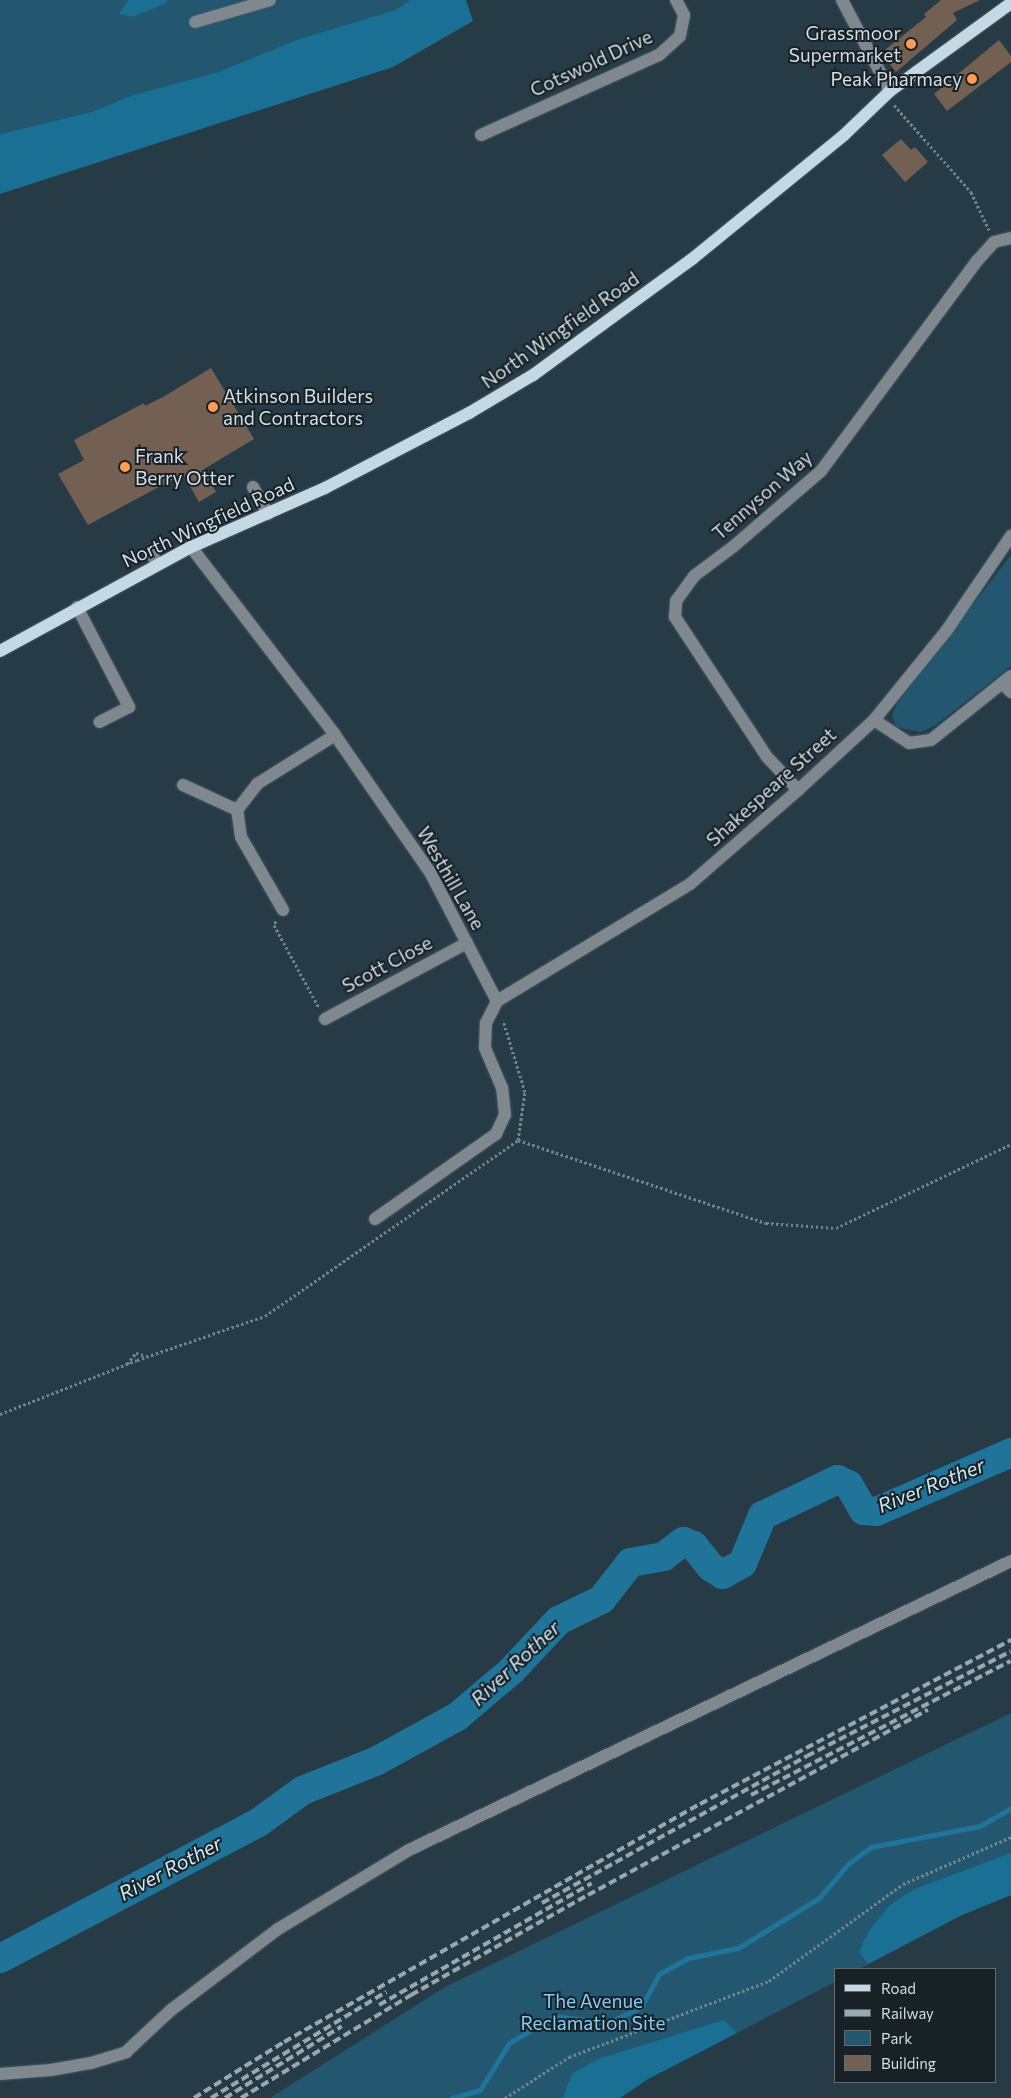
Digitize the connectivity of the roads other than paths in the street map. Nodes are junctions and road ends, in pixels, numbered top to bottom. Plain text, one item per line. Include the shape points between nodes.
1 (270, 0) edge
2 (676, 0) edge
3 (842, 0) edge
4 (1011, 4) edge
5 (194, 22) dead end
6 (888, 93) junction
7 (481, 135) dead end
8 (1011, 238) edge
9 (253, 487) dead end
10 (268, 514) junction
11 (1011, 536) edge
12 (191, 547) junction
13 (151, 551) dead end
14 (157, 565) junction
15 (77, 608) junction
16 (0, 651) edge
17 (1008, 683) edge
18 (874, 720) junction
19 (100, 722) dead end
20 (335, 735) junction
21 (183, 785) dead end
22 (798, 790) junction
23 (237, 810) junction
24 (283, 910) road end
25 (467, 943) junction
26 (497, 1001) junction
27 (325, 1019) road end
28 (375, 1219) dead end
29 (1011, 1561) edge
30 (0, 2074) edge

1 - 5 street
2 - 7 street, Cotswold Drive via 684,15 680,36 659,55
3 - 6 street
4 - 6 main road, North Wingfield Road
6 - 10 main road, North Wingfield Road via 844,135 692,259 533,375 469,413 334,484
8 - 22 street, Tennyson Way via 994,242 916,340 821,471 694,576 676,601 675,617 768,756
9 - 10 street
10 - 12 main road, North Wingfield Road
11 - 18 street, Shakespeare Street via 948,630
12 - 14 main road, North Wingfield Road
12 - 20 street, Westhill Lane
13 - 14 street
14 - 15 main road, North Wingfield Road
15 - 16 main road, North Wingfield Road
15 - 19 street via 129,707
17 - 18 street via 932,740 909,743
18 - 22 street, Shakespeare Street
20 - 23 street via 257,784
20 - 25 street, Westhill Lane via 430,872
21 - 23 street
22 - 26 street, Shakespeare Street via 690,884
23 - 24 street via 241,837
25 - 26 street, Westhill Lane
25 - 27 street, Scott Close
26 - 28 street via 486,1022 485,1048 502,1088 505,1115 496,1134
29 - 30 street via 409,1850 278,1928 171,2010 126,2052 61,2069

